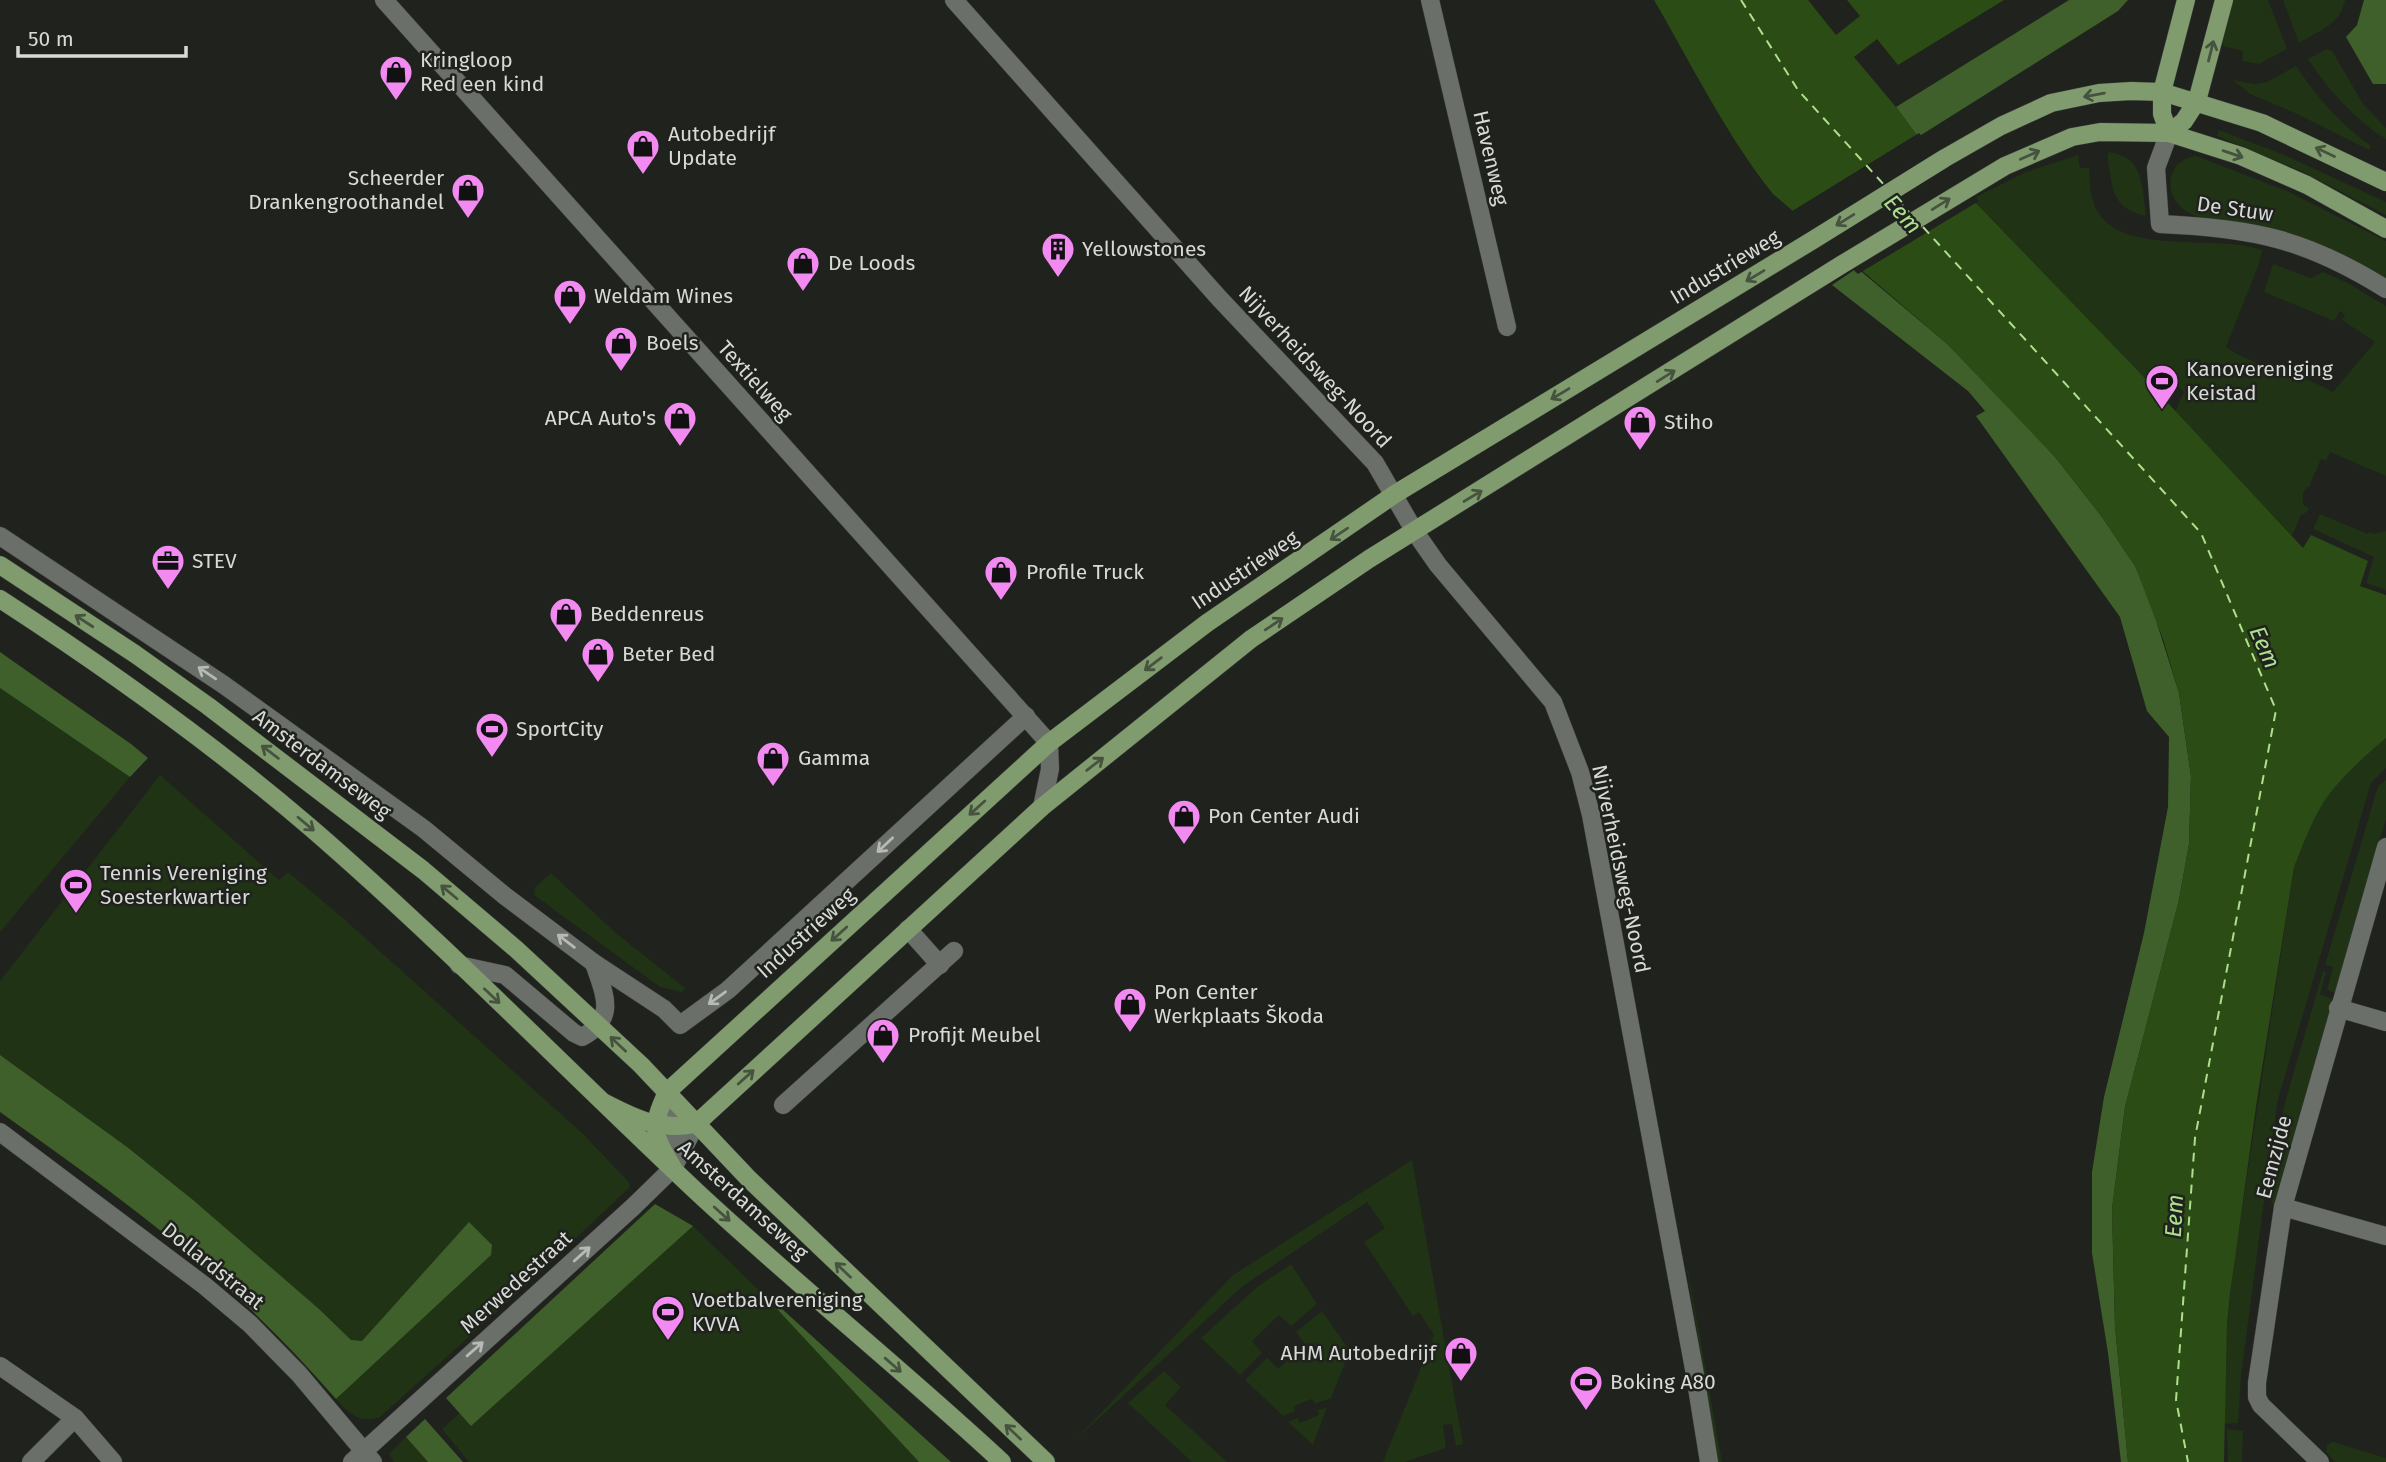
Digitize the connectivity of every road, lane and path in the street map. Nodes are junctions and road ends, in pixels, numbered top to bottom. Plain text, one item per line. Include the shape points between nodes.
1 (384, 0) edge
2 (954, 0) edge
3 (1430, 0) edge
4 (2186, 0) edge
5 (2224, 0) edge
6 (2162, 92) junction
7 (2197, 101) junction
8 (2169, 133) junction
9 (2386, 182) edge
10 (2386, 229) edge
11 (2386, 289) edge
12 (1507, 327) dead end
13 (1395, 494) junction
14 (1415, 532) junction
15 (0, 536) edge
16 (0, 565) edge
17 (0, 599) edge
18 (1026, 716) junction
19 (1049, 743) junction
20 (1042, 807) junction
21 (2386, 846) edge
22 (908, 929) junction
23 (954, 951) dead end
24 (594, 963) junction
25 (459, 965) junction
26 (940, 965) junction
27 (2338, 1008) junction
28 (2386, 1021) edge
29 (597, 1024) junction
30 (680, 1025) joint
31 (667, 1093) junction
32 (605, 1103) junction
33 (783, 1105) dead end
34 (655, 1124) junction
35 (696, 1124) junction
36 (676, 1128) junction
37 (0, 1132) edge
38 (673, 1168) junction
39 (2283, 1207) junction
40 (2386, 1236) edge
41 (0, 1366) edge
42 (75, 1418) junction
43 (363, 1458) edge
44 (31, 1462) edge
45 (113, 1462) edge
46 (1002, 1462) edge
47 (1045, 1462) edge
48 (1709, 1462) edge
49 (2320, 1462) edge

1 - 18 street, Textielweg
2 - 13 street, Nijverheidsweg-Noord via 1219,298 1375,463
3 - 12 street, Havenweg
4 - 6 main road
7 -> 5 main road
6 - 7 main road, Industrieweg
6 - 8 main road via 2162,114
6 -> 13 main road, Industrieweg via 2099,93 2051,103 2001,126
7 - 8 main road
9 -> 7 main road, Industrieweg via 2262,122
8 -> 10 main road via 2242,156 2307,185
8 - 11 street, De Stuw via 2156,168 2160,224 2239,230 2290,242 2329,257
14 -> 8 main road via 2005,166 2072,137 2100,132
13 - 14 street, Nijverheidsweg-Noord
13 -> 19 main road, Industrieweg via 1207,623
20 -> 14 main road via 1251,639
14 - 48 street, Nijverheidsweg-Noord via 1552,702 1580,772
24 -> 15 street, Amsterdamseweg via 424,829 225,685
29 -> 16 main road, Amsterdamseweg via 423,870 279,759 135,654
17 -> 25 main road, Amsterdamseweg via 226,758 320,836
18 - 19 street, Textielweg
18 -> 30 street, Industrieweg via 728,990
19 - 20 street via 1050,769
19 -> 31 main road, Industrieweg
20 - 22 main road
21 - 27 street, Eemzijde
22 - 26 street
35 -> 22 main road
23 - 26 street
24 - 29 street via 607,1001 605,1016
24 - 30 street, Amsterdamseweg via 664,1009
25 - 29 street via 505,975 582,1037
25 -> 32 main road, Amsterdamseweg
26 - 33 street
27 - 28 street
27 - 39 street, Eemzijde
31 -> 29 main road, Amsterdamseweg
31 - 34 main road, Industrieweg
31 - 35 main road, Amsterdamseweg
31 - 36 street
32 - 34 main road
32 - 38 main road, Amsterdamseweg
34 - 36 main road
34 - 38 main road via 656,1139
35 - 36 main road
35 - 38 street, Merwedestraat
47 -> 35 main road, Amsterdamseweg
36 - 38 street
37 - 43 street, Dollardstraat via 250,1324 299,1374
43 -> 38 street, Merwedestraat via 424,1394
38 -> 46 main road, Amsterdamseweg
39 - 40 street
39 - 49 street, Eemzijde via 2257,1397
41 - 42 street
42 - 44 street
42 - 45 street

